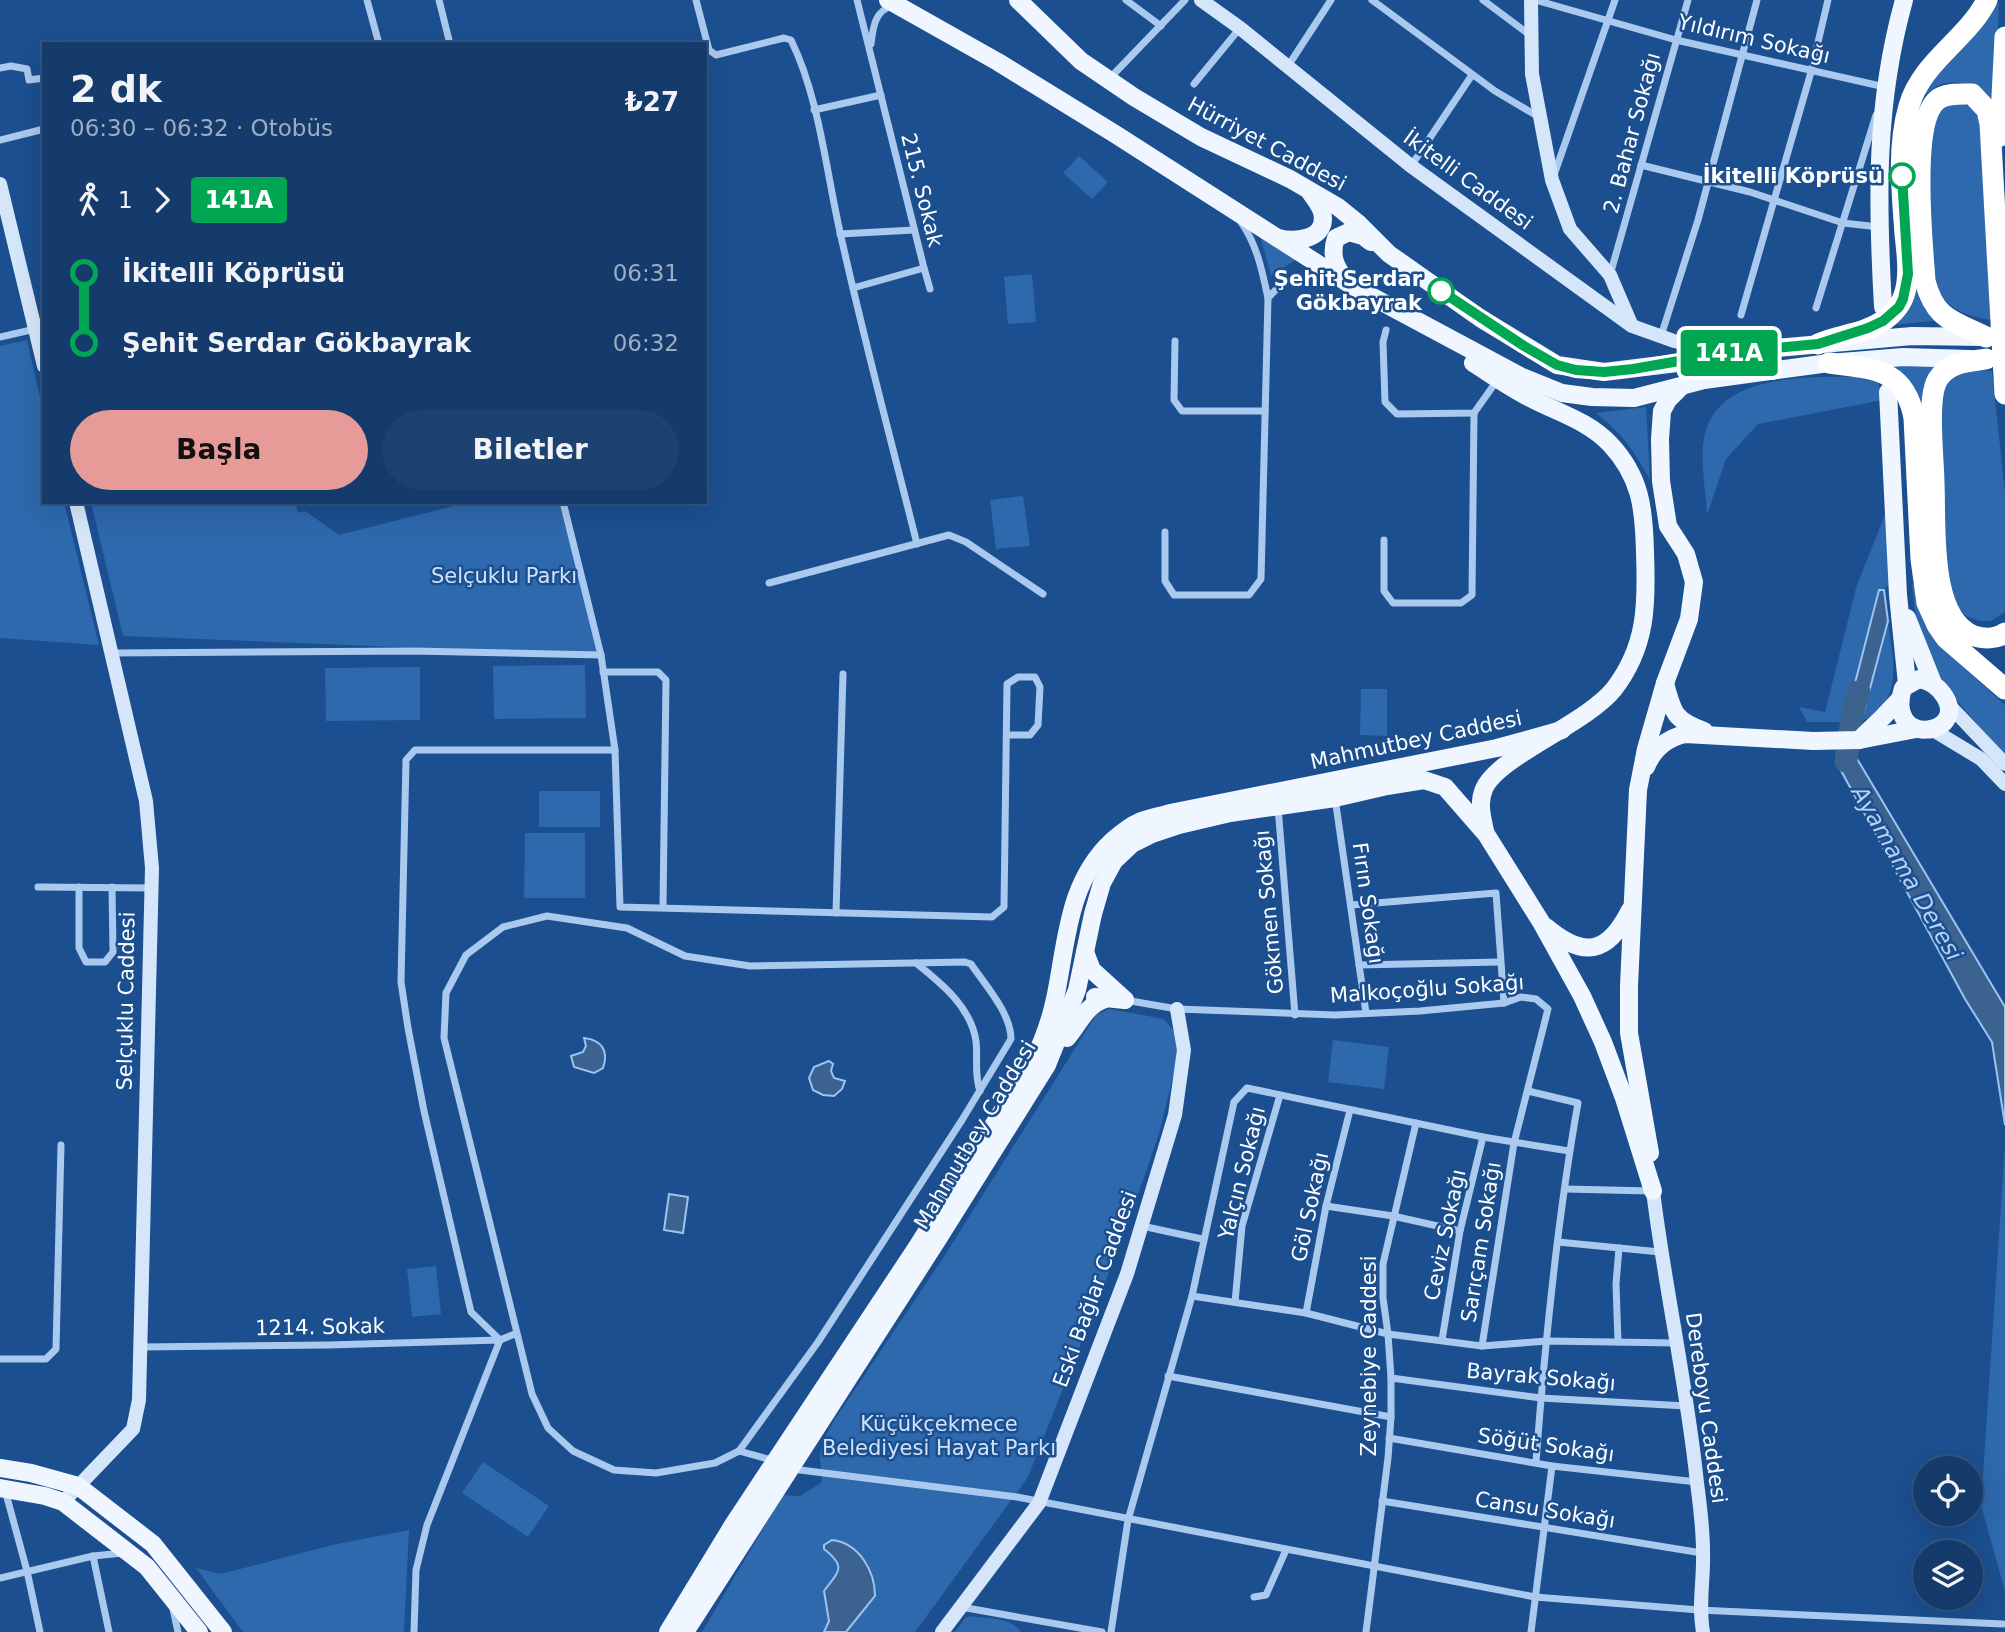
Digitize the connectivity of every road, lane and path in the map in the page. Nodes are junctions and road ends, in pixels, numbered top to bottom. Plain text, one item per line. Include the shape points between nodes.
1 (367, 0) edge
2 (439, 0) edge
3 (696, 0) edge
4 (857, 0) edge
5 (1018, 0) edge
6 (1126, 0) edge
7 (1185, 0) edge
8 (1201, 0) edge
9 (1331, 0) edge
10 (1372, 0) edge
11 (1483, 0) edge
12 (1533, 0) edge
13 (1615, 0) edge
14 (1688, 0) edge
15 (1757, 0) edge
16 (1828, 0) edge
17 (1904, 0) edge
18 (1987, 0) edge
19 (894, 3) edge
20 (1608, 21) junction
21 (1161, 26) junction
22 (1240, 28) junction
23 (1531, 35) junction
24 (2005, 37) edge
25 (1676, 40) junction
26 (378, 42) edge
27 (450, 42) edge
28 (707, 42) edge
29 (707, 42) edge
30 (870, 49) junction
31 (1742, 55) junction
32 (1287, 66) junction
33 (0, 68) edge
34 (1811, 72) junction
35 (1472, 75) junction
36 (42, 78) edge
37 (1109, 80) junction
38 (1194, 85) dead end
39 (1885, 85) junction
40 (881, 95) junction
41 (814, 110) junction
42 (1540, 117) junction
43 (42, 130) edge
44 (0, 140) edge
45 (1641, 165) junction
46 (1411, 166) junction
47 (1552, 180) junction
48 (1708, 181) junction
49 (0, 184) edge
50 (1308, 189) junction
51 (1776, 200) junction
52 (1994, 200) junction
53 (1234, 213) junction
54 (1843, 223) junction
55 (1879, 228) junction
56 (914, 230) junction
57 (840, 234) junction
58 (1271, 236) junction
59 (1389, 254) junction
60 (924, 268) junction
61 (1610, 275) junction
62 (1354, 287) junction
63 (853, 288) junction
64 (930, 289) dead end
65 (1268, 298) junction
66 (1882, 307) dead end
67 (1816, 308) dead end
68 (1741, 315) dead end
69 (1425, 324) junction
70 (1632, 326) junction
71 (39, 328) edge
72 (1386, 330) dead end
73 (0, 337) edge
74 (1661, 337) junction
75 (1996, 337) edge
76 (1175, 341) dead end
77 (42, 351) edge
78 (1731, 352) junction
79 (1823, 353) junction
80 (1995, 360) edge
81 (1498, 378) junction
82 (1682, 385) junction
83 (1888, 391) dead end
84 (2005, 394) edge
85 (1265, 411) junction
86 (1474, 413) junction
87 (76, 504) edge
88 (564, 504) edge
89 (1165, 532) dead end
90 (1384, 540) dead end
91 (916, 544) junction
92 (769, 583) dead end
93 (1043, 594) dead end
94 (1898, 595) junction
95 (2005, 633) edge
96 (111, 653) junction
97 (601, 654) junction
98 (603, 672) junction
99 (843, 674) dead end
100 (1933, 683) junction
101 (1665, 684) junction
102 (2005, 689) edge
103 (1903, 691) junction
104 (1948, 704) junction
105 (1562, 730) junction
106 (1924, 730) junction
107 (1710, 734) junction
108 (1007, 735) junction
109 (1859, 740) junction
110 (615, 750) junction
111 (2005, 764) edge
112 (2005, 784) edge
113 (1638, 790) junction
114 (1335, 798) junction
115 (1278, 806) junction
116 (1486, 834) junction
117 (38, 887) dead end
118 (79, 887) junction
119 (112, 887) junction
120 (152, 888) junction
121 (1634, 902) junction
122 (1352, 905) junction
123 (663, 907) junction
124 (836, 912) junction
125 (1541, 922) junction
126 (1085, 952) junction
127 (1500, 962) junction
128 (916, 963) junction
129 (1359, 965) junction
130 (1058, 978) junction
131 (1078, 986) junction
132 (1105, 999) junction
133 (1125, 1000) junction
134 (1504, 1003) junction
135 (1177, 1009) junction
136 (1366, 1013) junction
137 (1295, 1015) junction
138 (1052, 1055) junction
139 (980, 1091) junction
140 (1528, 1091) junction
141 (1280, 1095) junction
142 (1350, 1110) junction
143 (1416, 1123) junction
144 (1483, 1137) junction
145 (1514, 1143) junction
146 (61, 1145) dead end
147 (1569, 1151) junction
148 (1565, 1189) junction
149 (1653, 1191) junction
150 (1326, 1206) junction
151 (1393, 1216) junction
152 (1142, 1226) junction
153 (1460, 1231) junction
154 (1202, 1239) junction
155 (1558, 1242) junction
156 (1619, 1248) junction
157 (1660, 1252) junction
158 (1192, 1296) junction
159 (1235, 1302) junction
160 (1306, 1313) junction
161 (517, 1333) junction
162 (1388, 1334) junction
163 (500, 1340) junction
164 (1442, 1340) junction
165 (1547, 1341) junction
166 (1618, 1342) junction
167 (1677, 1343) junction
168 (1482, 1346) junction
169 (140, 1347) junction
170 (0, 1359) edge
171 (1168, 1376) junction
172 (1391, 1378) junction
173 (1541, 1398) junction
174 (1688, 1406) junction
175 (1391, 1417) junction
176 (1389, 1438) junction
177 (739, 1451) junction
178 (1536, 1462) junction
179 (782, 1465) junction
180 (1552, 1466) junction
181 (0, 1468) edge
182 (1697, 1482) junction
183 (78, 1486) junction
184 (3, 1495) edge
185 (1382, 1501) junction
186 (64, 1502) junction
187 (1039, 1503) junction
188 (1128, 1520) junction
189 (1544, 1528) junction
190 (1286, 1550) junction
191 (128, 1552) junction
192 (1703, 1553) junction
193 (93, 1556) junction
194 (1373, 1566) junction
195 (27, 1571) junction
196 (0, 1578) edge
197 (171, 1595) junction
198 (1254, 1597) dead end
199 (1535, 1597) junction
200 (960, 1607) junction
201 (1699, 1610) junction
202 (1036, 1622) junction
203 (2003, 1624) dead end
204 (40, 1632) edge
205 (109, 1632) edge
206 (178, 1632) edge
207 (199, 1632) edge
208 (223, 1632) edge
209 (414, 1632) edge
210 (668, 1632) edge
211 (685, 1632) edge
212 (942, 1632) edge
213 (1033, 1632) edge
214 (1102, 1632) edge
215 (1111, 1632) edge
216 (1366, 1632) edge
217 (1531, 1632) edge
218 (1703, 1632) edge

1 - 26 street
2 - 27 street
3 - 28 street
4 - 30 street, 215. Sokak
5 - 37 main road, Hürriyet Caddesi via 1081,61
6 - 21 street
7 - 21 street
8 - 22 main road, İkitelli Caddesi
9 - 32 street
10 - 35 street
11 - 23 street
12 - 20 street, Yıldırım Sokağı
12 - 23 main road
13 - 20 street
14 - 25 street, 2. Bahar Sokağı
15 - 31 street
16 - 34 street
17 - 39 main road
18 - 79 highway via 1972,23 1929,68 1910,103 1902,161 1908,274 1903,299 1883,321
19 - 30 street via 879,14
19 - 53 main road via 1115,134
20 - 25 street, Yıldırım Sokağı
20 - 47 street
21 - 37 street
22 - 32 main road, İkitelli Caddesi
22 - 38 street
23 - 42 main road
24 - 52 highway
25 - 31 street, Yıldırım Sokağı
25 - 45 street, 2. Bahar Sokağı
29 - 41 street via 716,55 775,39 791,40
30 - 40 street, 215. Sokak
31 - 34 street, Yıldırım Sokağı
31 - 48 street
32 - 46 main road, İkitelli Caddesi
33 - 36 street via 27,69 29,80
34 - 39 street, Yıldırım Sokağı
34 - 51 street
35 - 42 street
35 - 46 street
37 - 50 main road, Hürriyet Caddesi via 1201,136
39 - 54 street
39 - 55 main road
40 - 41 street
40 - 56 street, 215. Sokak
41 - 57 street
42 - 47 main road
43 - 44 street
45 - 48 street
45 - 61 street, 2. Bahar Sokağı
46 - 70 main road, İkitelli Caddesi
47 - 61 main road via 1570,229
48 - 51 street
48 - 74 street
49 - 71 main road
50 - 58 main road via 1322,209 1319,232 1302,240
50 - 59 main road, Hürriyet Caddesi via 1338,206
51 - 54 street
51 - 68 street
52 - 75 highway via 1987,110 1972,94 1940,98 1926,118 1919,170 1928,295 1939,313 1959,326
52 - 84 highway
53 - 58 main road
53 - 65 street via 1252,238
54 - 55 street
54 - 67 street
55 - 66 main road
56 - 57 street
56 - 60 street, 215. Sokak
57 - 63 street
58 - 62 main road
59 - 62 main road via 1363,236 1349,232 1336,238 1332,247 1335,264
59 - 78 main road, Hürriyet Caddesi via 1557,365 1604,372
60 - 63 street, 215. Sokak
60 - 64 street
61 - 70 main road
62 - 65 street via 1309,276 1290,279
62 - 69 main road
63 - 91 street
65 - 85 street
69 - 81 main road via 1440,343
69 - 82 main road via 1520,376 1562,393 1634,398
70 - 74 main road, İkitelli Caddesi
71 - 73 street
71 - 77 main road
72 - 86 street via 1385,402 1397,414
74 - 78 main road, İkitelli Caddesi
75 - 79 main road, Hürriyet Caddesi via 1912,337
76 - 85 street via 1174,400 1182,411
78 - 79 main road, Hürriyet Caddesi
79 - 80 main road
79 - 82 main road
79 - 102 highway via 1879,370 1900,384 1909,397 1927,603 1946,638
80 - 95 highway via 1951,366 1937,381 1932,430 1942,594 1953,620 1969,634
81 - 86 street
81 - 105 main road via 1596,431 1639,488 1647,596 1637,650 1614,689
82 - 101 main road via 1662,411 1661,481 1668,526 1686,554 1694,582 1689,619
83 - 94 main road
85 - 89 street via 1261,579 1249,595 1174,595 1165,581
86 - 90 street via 1472,595 1461,603 1393,603 1384,591
87 - 96 main road, Selçuklu Caddesi
88 - 97 street
91 - 92 street
91 - 93 street via 949,535 958,538
94 - 100 main road
94 - 103 main road
96 - 97 street
96 - 120 main road, Selçuklu Caddesi via 146,801
97 - 98 street
98 - 110 street
98 - 123 street via 658,672 666,680
99 - 124 street
100 - 103 main road via 1919,679
100 - 104 main road
101 - 107 main road via 1683,723
101 - 113 main road
103 - 106 main road via 1900,708 1906,721
103 - 109 main road via 1884,718
104 - 106 main road via 1944,722
104 - 111 main road
105 - 116 main road via 1497,772 1484,787 1480,804
105 - 130 main road, Mahmutbey Caddesi via 1497,748 1137,823 1097,855 1085,874 1072,908
106 - 109 main road
106 - 112 main road via 1981,759
107 - 109 main road
107 - 113 main road via 1685,734 1664,742 1649,759
108 - 108 street via 1030,735 1038,725 1040,687 1035,677 1018,677 1007,684
108 - 124 street via 1004,907 992,917
110 - 123 street via 620,907
110 - 163 street via 415,750 406,760 401,982 408,1028 471,1312
113 - 121 main road
114 - 115 main road, Mahmutbey Caddesi
114 - 116 main road, Mahmutbey Caddesi via 1424,780 1445,787
114 - 122 street, Fırın Sokağı
115 - 126 main road, Mahmutbey Caddesi via 1179,825 1132,844 1114,861 1102,883
115 - 137 street, Gökmen Sokağı
116 - 125 main road, Mahmutbey Caddesi
117 - 118 street
118 - 119 street
118 - 119 street via 79,948 86,962 105,962 113,951
119 - 120 street
120 - 169 main road, Selçuklu Caddesi
121 - 125 main road via 1620,930 1609,942 1596,946 1578,948
121 - 149 main road via 1629,1033
122 - 127 street via 1496,893
122 - 129 street, Fırın Sokağı
123 - 124 street
125 - 149 main road, Mahmutbey Caddesi via 1603,1042
126 - 131 main road, Mahmutbey Caddesi
126 - 133 main road via 1092,970
127 - 129 street
127 - 134 street
128 - 139 street via 942,984 968,1017 976,1043
128 - 139 street via 971,964 1011,1026 1011,1039
128 - 161 street via 750,966 685,956 627,928 547,916 503,927 466,955 446,993 444,1038
129 - 136 street, Fırın Sokağı
130 - 131 main road
130 - 179 main road, Mahmutbey Caddesi via 1049,1021 1031,1065
131 - 132 main road
131 - 133 main road
131 - 138 main road, Mahmutbey Caddesi
132 - 133 main road
132 - 138 main road via 1088,1008
133 - 135 street, Malkoçoğlu Sokağı
134 - 136 street, Malkoçoğlu Sokağı
134 - 140 street, Malkoçoğlu Sokağı via 1521,997 1536,999 1548,1009
135 - 137 street, Malkoçoğlu Sokağı
135 - 152 main road, Eski Bağlar Caddesi via 1184,1050 1175,1115
136 - 137 street, Malkoçoğlu Sokağı
138 - 179 main road, Mahmutbey Caddesi via 944,1230
139 - 177 street via 818,1342
140 - 145 street, Malkoçoğlu Sokağı
140 - 147 street via 1578,1103
141 - 142 street
141 - 154 street via 1247,1088 1234,1102
141 - 159 street, Yalçın Sokağı via 1242,1226
142 - 143 street
142 - 150 street, Göl Sokağı
143 - 144 street
143 - 151 street, Zeynebiye Caddesi
144 - 145 street
144 - 153 street, Ceviz Sokağı
145 - 147 street
145 - 168 street, Sarıçam Sokağı
146 - 170 street via 57,1349 46,1359
147 - 148 street
148 - 149 street
148 - 155 street
149 - 157 main road, Dereboyu Caddesi
150 - 151 street
150 - 160 street, Göl Sokağı
151 - 153 street
151 - 162 street, Zeynebiye Caddesi via 1382,1264
152 - 154 street
152 - 187 main road, Eski Bağlar Caddesi
153 - 164 street, Ceviz Sokağı
154 - 158 street
155 - 156 street
155 - 165 street
156 - 157 street
156 - 166 street
157 - 167 main road, Dereboyu Caddesi
158 - 159 street
158 - 171 street
159 - 160 street
160 - 162 street
161 - 163 street
161 - 177 street via 531,1394 548,1428 573,1451 614,1470 656,1473 715,1463
162 - 164 street
162 - 172 street, Zeynebiye Caddesi
163 - 169 street, 1214. Sokak
163 - 209 street via 427,1525 416,1570
164 - 168 street
165 - 166 street
165 - 168 street
165 - 173 street
166 - 167 street
167 - 174 main road, Dereboyu Caddesi
169 - 183 main road, Selçuklu Caddesi via 139,1400 133,1429
171 - 175 street
171 - 188 street
172 - 173 street, Bayrak Sokağı
172 - 175 street, Zeynebiye Caddesi
173 - 174 street, Bayrak Sokağı
173 - 178 street
174 - 182 main road, Dereboyu Caddesi
175 - 176 street, Zeynebiye Caddesi
176 - 178 street, Söğüt Sokağı
176 - 185 street, Zeynebiye Caddesi
177 - 179 street
178 - 180 street, Söğüt Sokağı
179 - 187 street
179 - 210 main road, Mahmutbey Caddesi via 733,1525
179 - 211 main road, Mahmutbey Caddesi
180 - 182 street, Söğüt Sokağı
180 - 189 street
181 - 183 main road
182 - 192 main road, Dereboyu Caddesi
183 - 186 main road, Selçuklu Caddesi
183 - 208 main road via 153,1544
184 - 186 main road
184 - 195 street
185 - 189 street, Cansu Sokağı
185 - 194 street, Zeynebiye Caddesi
186 - 191 main road
187 - 188 street
187 - 200 main road, Eski Bağlar Caddesi
188 - 190 street
188 - 215 street
189 - 192 street, Cansu Sokağı
189 - 199 street
190 - 194 street
190 - 198 street via 1266,1595
191 - 193 street
191 - 197 main road
192 - 201 main road, Dereboyu Caddesi
193 - 195 street
193 - 205 street
194 - 199 street
194 - 216 street, Zeynebiye Caddesi
195 - 196 street
195 - 204 street
197 - 206 street
197 - 207 main road
199 - 201 street
199 - 217 street
200 - 202 street
200 - 212 main road, Eski Bağlar Caddesi
201 - 203 street
201 - 218 main road, Dereboyu Caddesi
202 - 213 street
202 - 214 street

